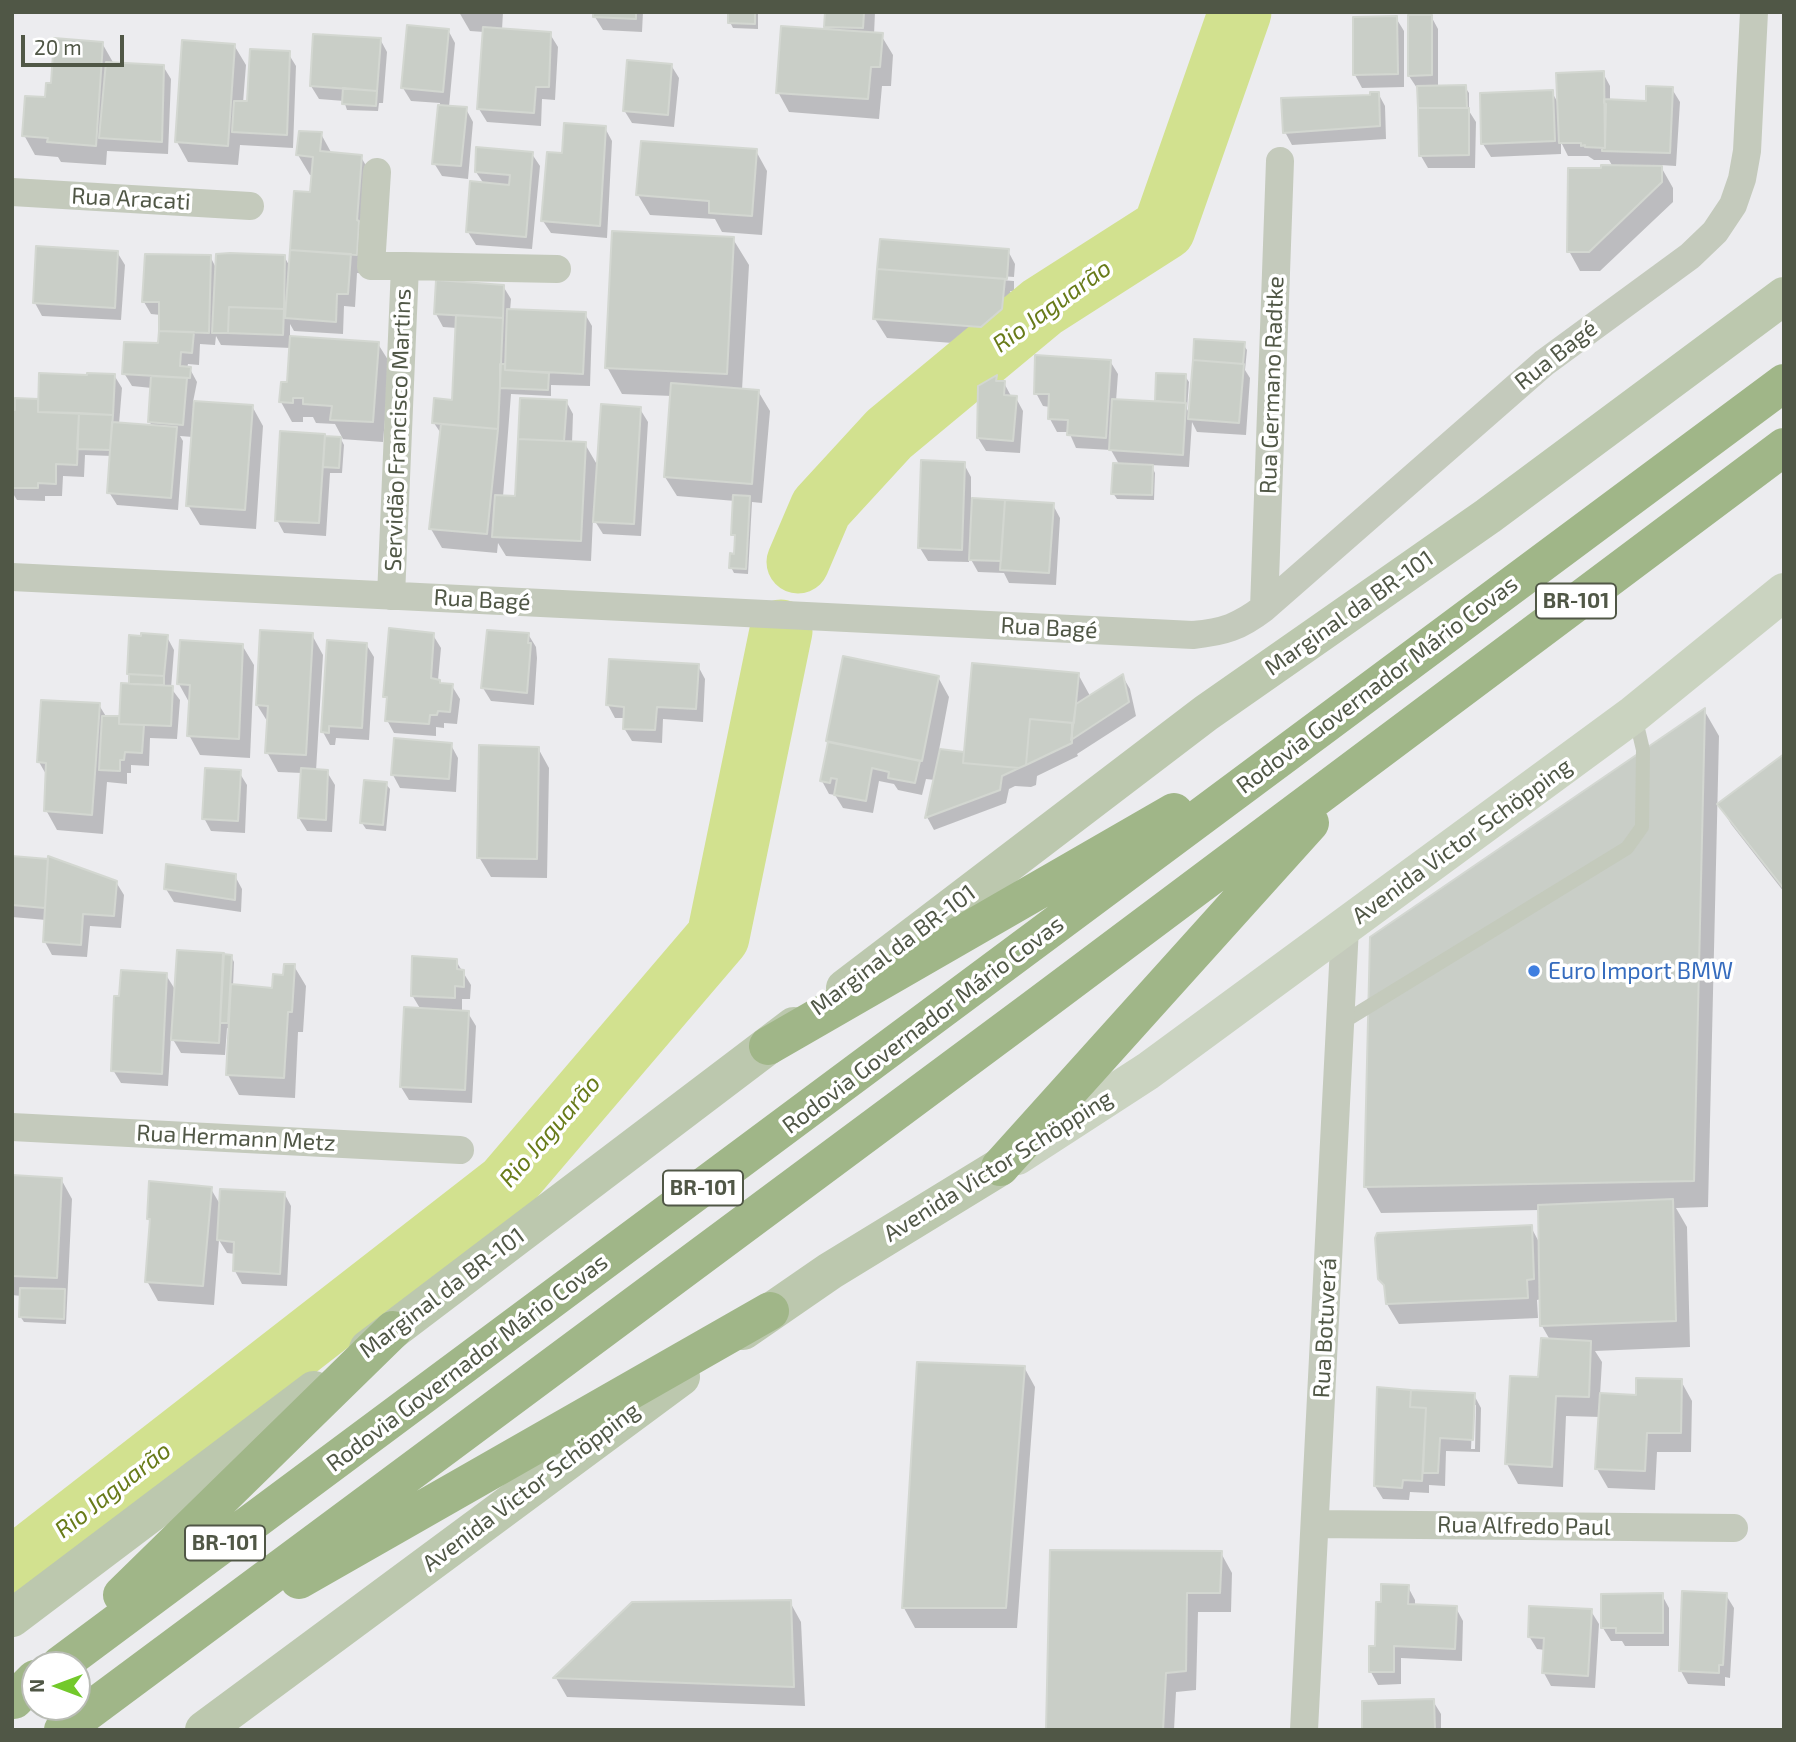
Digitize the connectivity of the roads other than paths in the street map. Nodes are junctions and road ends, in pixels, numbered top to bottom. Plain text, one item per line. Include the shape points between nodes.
1 (1754, 12) edge
2 (1280, 161) dead end
3 (377, 172) dead end
4 (12, 192) edge
5 (250, 206) dead end
6 (405, 266) junction
7 (557, 269) dead end
8 (1784, 296) edge
9 (1784, 383) edge
10 (1784, 447) edge
11 (12, 577) edge
12 (1784, 592) edge
13 (391, 596) junction
14 (1264, 608) junction
15 (1634, 714) junction
16 (1322, 727) junction
17 (1370, 757) junction
18 (1345, 927) junction
19 (1340, 1024) junction
20 (768, 1046) junction
21 (12, 1127) edge
22 (460, 1150) dead end
23 (1000, 1167) junction
24 (770, 1311) junction
25 (393, 1330) junction
26 (1315, 1524) junction
27 (1734, 1528) dead end
28 (12, 1618) edge
29 (64, 1651) edge
30 (80, 1651) edge
31 (151, 1664) junction
32 (63, 1730) edge
33 (204, 1730) edge
34 (1304, 1730) edge

1 - 14 street, Rua Bagé via 1742,179 1733,205 1715,232 1690,256 1544,363
2 - 14 street, Rua Germano Radtke
3 - 6 street, Servidão Francisco Martins via 371,266
4 - 5 street, Rua Aracati
6 - 7 street
6 - 13 street, Servidão Francisco Martins
8 - 20 main road, Marginal da BR-101 via 1488,516 1206,713
9 - 16 highway, Rodovia Governador Mário Covas / BR-101
10 - 17 highway, BR-101
11 - 13 street, Rua Bagé
12 - 15 main road, Avenida Victor Schöpping
13 - 14 street, Rua Bagé via 1193,635 1244,623
15 - 18 main road, Avenida Victor Schöpping
15 - 19 lane via 1643,750 1642,827 1627,848
16 - 20 highway
16 - 30 highway, Rodovia Governador Mário Covas / BR-101
17 - 23 highway
17 - 31 highway, BR-101
18 - 19 street, Rua Botuverá
18 - 23 main road, Avenida Victor Schöpping via 1148,1071
19 - 26 street, Rua Botuverá
20 - 25 main road, Marginal da BR-101
21 - 22 street, Rua Hermann Metz
23 - 24 main road, Avenida Victor Schöpping
24 - 31 highway
24 - 33 main road, Avenida Victor Schöpping
25 - 28 main road, Marginal da BR-101
25 - 29 highway
26 - 27 street, Rua Alfredo Paul
26 - 34 street, Rua Botuverá
31 - 32 highway, BR-101

